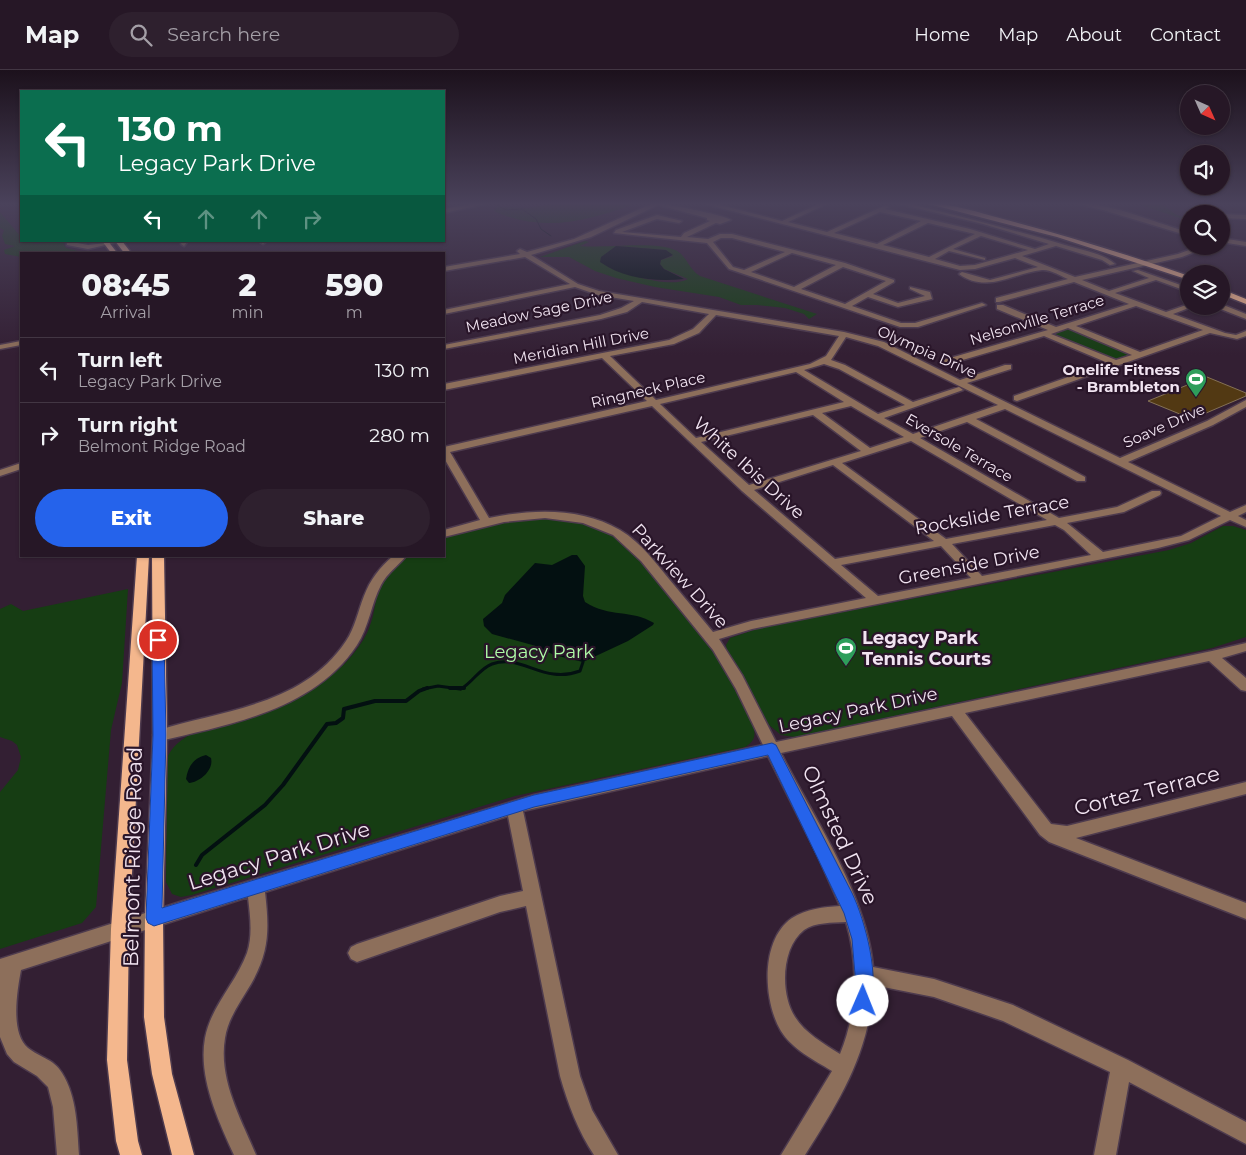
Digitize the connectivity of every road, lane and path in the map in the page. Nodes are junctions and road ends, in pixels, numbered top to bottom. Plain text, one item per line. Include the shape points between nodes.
1 (518, 254) edge
2 (519, 254) edge
3 (523, 254) edge
4 (718, 254) edge
5 (786, 254) edge
6 (802, 254) edge
7 (908, 254) edge
8 (940, 254) edge
9 (963, 254) edge
10 (1025, 254) edge
11 (1088, 254) edge
12 (1117, 254) edge
13 (1139, 254) edge
14 (1182, 255) edge
15 (1016, 256) junction
16 (930, 259) junction
17 (983, 260) dead end
18 (1159, 260) junction
19 (1147, 263) junction
20 (843, 264) junction
21 (1112, 264) dead end
22 (445, 265) edge
23 (1046, 267) junction
24 (1180, 268) edge
25 (445, 269) edge
26 (1136, 271) dead end
27 (744, 273) junction
28 (962, 274) dead end
29 (1180, 275) edge
30 (1156, 278) junction
31 (1075, 279) junction
32 (576, 285) junction
33 (1180, 287) edge
34 (1230, 287) edge
35 (912, 288) dead end
36 (794, 290) junction
37 (1108, 293) junction
38 (1246, 293) edge
39 (1230, 295) edge
40 (868, 296) junction
41 (639, 301) junction
42 (1246, 302) edge
43 (991, 303) junction
44 (1136, 304) junction
45 (845, 307) junction
46 (1180, 310) edge
47 (1230, 310) edge
48 (445, 312) edge
49 (714, 313) junction
50 (1167, 314) junction
51 (1246, 317) edge
52 (1069, 326) junction
53 (1056, 330) junction
54 (1210, 330) junction
55 (1043, 333) junction
56 (1246, 333) edge
57 (844, 334) junction
58 (20, 338) edge
59 (0, 342) edge
60 (20, 343) edge
61 (0, 347) edge
62 (445, 347) edge
63 (1140, 355) junction
64 (605, 356) junction
65 (825, 361) junction
66 (946, 362) dead end
67 (1115, 363) junction
68 (1008, 367) dead end
69 (798, 370) junction
70 (960, 386) junction
71 (445, 387) edge
72 (1017, 398) dead end
73 (653, 402) junction
74 (852, 403) junction
75 (1007, 405) junction
76 (1245, 405) edge
77 (913, 406) junction
78 (815, 412) junction
79 (878, 417) junction
80 (967, 418) junction
81 (912, 438) junction
82 (695, 441) junction
83 (445, 450) edge
84 (445, 452) edge
85 (868, 452) junction
86 (834, 461) junction
87 (1120, 462) junction
88 (20, 466) edge
89 (0, 473) edge
90 (1082, 480) dead end
91 (746, 489) junction
92 (1156, 493) dead end
93 (1246, 508) edge
94 (1230, 516) junction
95 (1056, 521) junction
96 (486, 522) junction
97 (1246, 524) edge
98 (445, 534) edge
99 (943, 542) junction
100 (143, 557) edge
101 (158, 557) edge
102 (399, 557) edge
103 (1101, 557) junction
104 (831, 563) junction
105 (980, 581) junction
106 (875, 600) junction
107 (710, 637) junction
108 (1246, 646) edge
109 (1212, 656) junction
110 (1246, 686) edge
111 (955, 710) junction
112 (160, 735) junction
113 (772, 749) junction
114 (1243, 793) edge
115 (514, 807) junction
116 (1040, 823) junction
117 (256, 888) junction
118 (532, 894) junction
119 (1246, 911) edge
120 (852, 913) junction
121 (154, 918) junction
122 (120, 929) junction
123 (357, 953) dead end
124 (6, 966) edge
125 (864, 974) junction
126 (1121, 1067) junction
127 (845, 1068) junction
128 (1246, 1133) edge
129 (68, 1155) edge
130 (131, 1155) edge
131 (183, 1155) edge
132 (245, 1155) edge
133 (607, 1155) edge
134 (792, 1155) edge
135 (1105, 1155) edge

1 - 22 street
2 - 25 street
3 - 32 street, Olympia Drive
4 - 27 street via 727,266
5 - 27 street
6 - 20 street
7 - 16 street
8 - 16 street
9 - 17 street
10 - 15 street
11 - 21 street
12 - 19 main road
13 - 18 main road
14 - 18 street
15 - 16 street via 967,268
15 - 23 street
18 - 19 street
18 - 24 main road
19 - 29 main road
19 - 31 street
20 - 36 street
20 - 40 street via 892,281
23 - 28 street via 990,282
23 - 31 street
26 - 30 street
27 - 36 street
30 - 33 street
30 - 37 street
31 - 37 street
31 - 43 street
32 - 41 street, Olympia Drive
32 - 48 street
34 - 38 main road
35 - 40 street via 929,297 898,305
36 - 45 street
37 - 44 street
39 - 42 main road
40 - 45 street
41 - 49 street, Olympia Drive
41 - 62 street, Meadow Sage Drive via 602,317
43 - 45 street via 909,325
43 - 53 street
44 - 50 street
44 - 52 street, Nelsonville Terrace
46 - 50 street
47 - 51 street
49 - 57 street, Olympia Drive
49 - 64 street, Meridian Hill Drive via 696,331 681,339
50 - 54 street
52 - 53 street, Nelsonville Terrace
52 - 63 street
53 - 55 street, Nelsonville Terrace
54 - 56 street via 1231,336
54 - 63 street
55 - 66 street, Nelsonville Terrace
55 - 67 street
57 - 65 street via 832,356
57 - 70 street, Olympia Drive via 899,352
58 - 59 street
60 - 61 street
63 - 67 street
64 - 71 street, Meridian Hill Drive
64 - 73 street, White Ibis Drive
65 - 69 street, Ringneck Place
65 - 77 street
67 - 72 street
68 - 70 street
69 - 73 street, Ringneck Place
69 - 74 street, Eversole Terrace
70 - 75 street, Olympia Drive
70 - 77 street
73 - 82 street, White Ibis Drive
73 - 83 street, Ringneck Place
74 - 78 street
74 - 79 street, Eversole Terrace
75 - 80 street
75 - 87 street, Olympia Drive
76 - 87 street, Soave Drive
77 - 79 street
78 - 82 street
78 - 85 street
79 - 81 street, Eversole Terrace
80 - 81 street
80 - 90 street
81 - 85 street
81 - 95 street, Eversole Terrace
82 - 91 street, White Ibis Drive
84 - 96 street
85 - 86 street
86 - 91 street
86 - 99 street
87 - 94 street, Olympia Drive
88 - 89 street
91 - 104 street, White Ibis Drive
92 - 95 street, Rockslide Terrace via 1120,510
93 - 94 street, Greenside Drive
94 - 97 street, Olympia Drive
94 - 103 street, Greenside Drive via 1185,538
95 - 99 street, Rockslide Terrace
95 - 103 street, Eversole Terrace
96 - 98 street, Parkview Drive
96 - 107 street, Parkview Drive via 548,514 587,520 612,530 632,545
99 - 104 street, Rockslide Terrace
99 - 105 street
100 - 122 main road, Belmont Ridge Road
101 - 112 main road, Belmont Ridge Road
102 - 112 street via 375,583 360,626 345,655 311,684 280,701 238,716
103 - 105 street, Greenside Drive
104 - 106 street, White Ibis Drive
105 - 106 street, Greenside Drive
106 - 107 street, Greenside Drive via 750,624
107 - 113 street, Parkview Drive via 734,673
108 - 109 street, Legacy Park Drive
109 - 110 street
109 - 111 street, Legacy Park Drive
111 - 113 street, Legacy Park Drive
111 - 116 street
112 - 121 main road, Belmont Ridge Road
113 - 115 street, Legacy Park Drive
113 - 120 street, Olmsted Drive
114 - 116 street, Cortez Terrace via 1067,833
115 - 117 street, Legacy Park Drive
115 - 118 street
116 - 119 street via 1055,836
117 - 121 street, Legacy Park Drive
117 - 132 street via 259,936 255,954 222,1013 214,1039 213,1057 222,1099
118 - 123 street
118 - 133 street via 570,1076 579,1107 594,1138
120 - 125 street, Olmsted Drive via 860,939
120 - 127 street via 811,918 788,934 781,947 776,990 780,1008 802,1040
121 - 122 street, Legacy Park Drive
121 - 131 main road, Belmont Ridge Road via 155,1032
122 - 124 street, Legacy Park Drive
122 - 130 main road, Belmont Ridge Road via 117,1060
124 - 129 street via 2,1024 7,1040 18,1053 44,1068 54,1079 61,1095
125 - 126 street via 970,998
125 - 127 street, Olmsted Drive via 858,1033
126 - 128 street
126 - 135 street
127 - 134 street, Olmsted Drive

